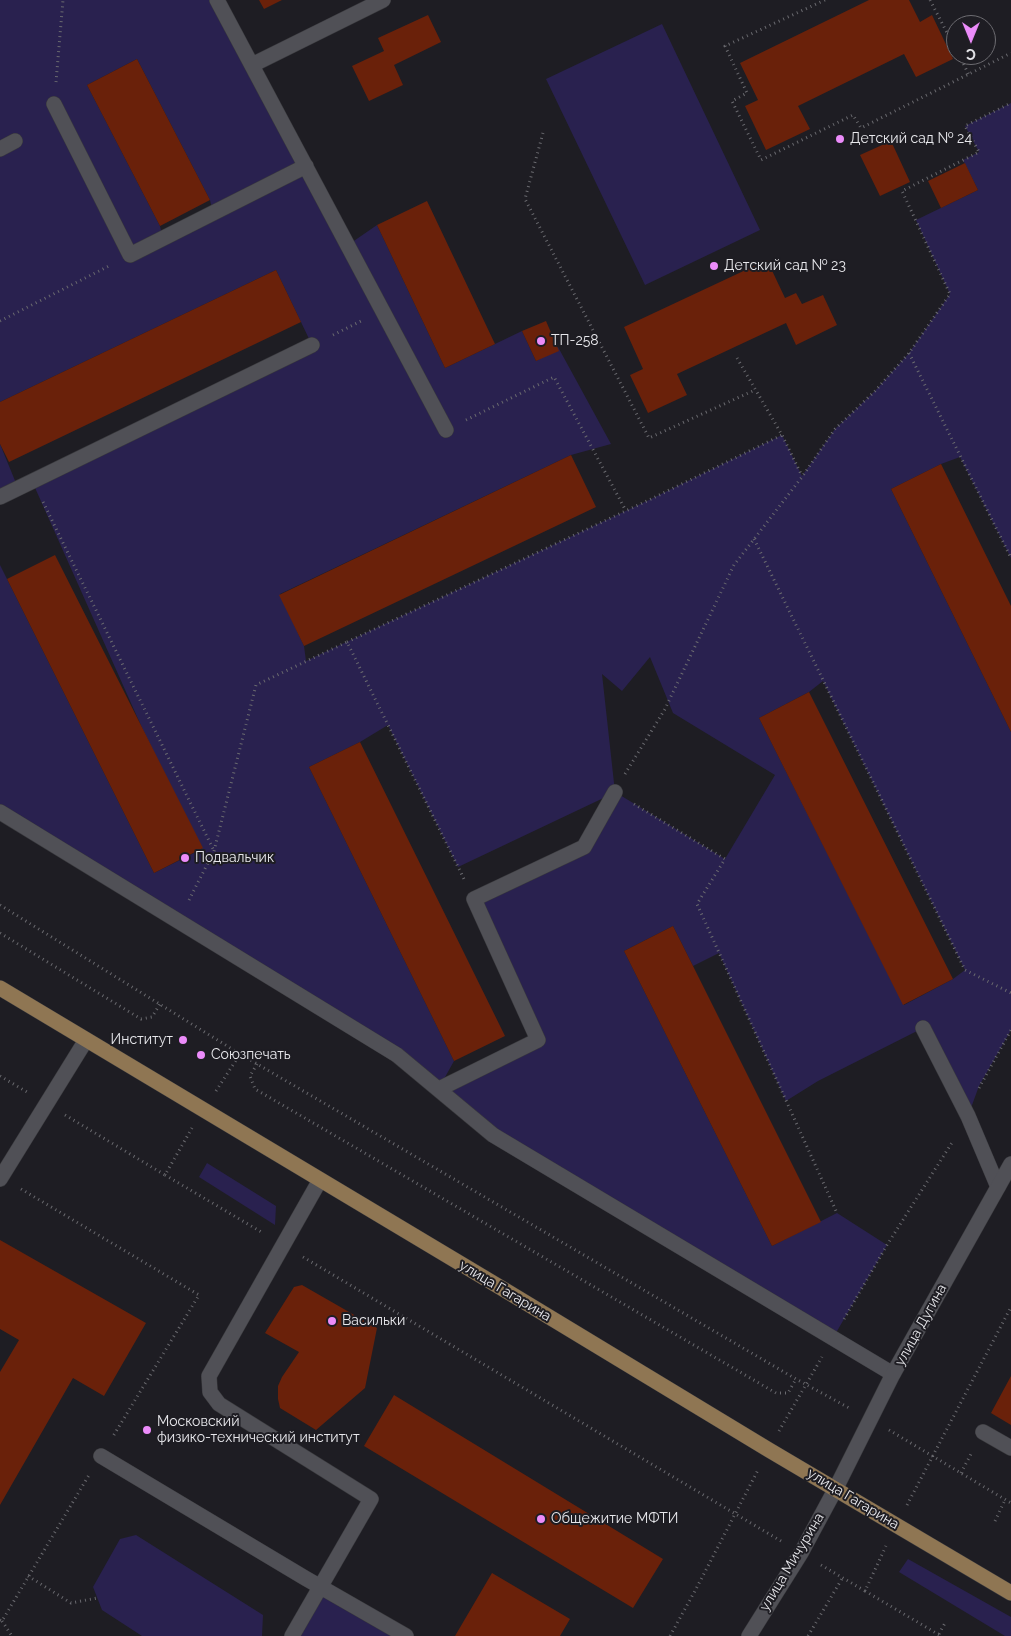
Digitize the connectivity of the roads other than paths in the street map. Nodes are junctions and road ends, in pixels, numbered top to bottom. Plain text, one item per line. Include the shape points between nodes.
1 (216, 0) edge
2 (383, 0) edge
3 (252, 65) junction
4 (54, 104) road end
5 (15, 141) dead end
6 (0, 149) edge
7 (306, 166) junction
8 (312, 345) road end
9 (446, 430) road end
10 (0, 497) edge
11 (615, 792) road end
12 (0, 812) edge
13 (0, 988) edge
14 (923, 1028) dead end
15 (86, 1040) junction
16 (439, 1089) junction
17 (1011, 1164) edge
18 (1, 1178) edge
19 (320, 1180) junction
20 (998, 1187) junction
21 (893, 1374) junction
22 (983, 1432) dead end
23 (1011, 1448) edge
24 (101, 1456) road end
25 (836, 1488) junction
26 (320, 1586) junction
27 (1011, 1593) edge
28 (292, 1636) edge
29 (406, 1636) edge
30 (749, 1636) edge

1 - 3 main road
2 - 3 main road
3 - 7 main road
4 - 7 main road via 130,255
5 - 6 main road
7 - 9 main road
8 - 10 main road
11 - 16 main road via 584,847 474,899 538,1040
12 - 16 main road via 397,1055
13 - 15 main road, улица Гагарина
14 - 20 main road via 968,1116
15 - 18 main road
15 - 19 main road, улица Гагарина
16 - 21 main road via 494,1135
17 - 20 main road, улица Дугина
19 - 25 main road, улица Гагарина
19 - 26 main road via 209,1376 210,1392 219,1404 371,1499
20 - 21 main road, улица Дугина
21 - 25 main road, улица Дугина
22 - 23 main road
24 - 26 main road
25 - 27 main road, улица Гагарина
25 - 30 main road, улица Мичурина
26 - 28 main road
26 - 29 main road

